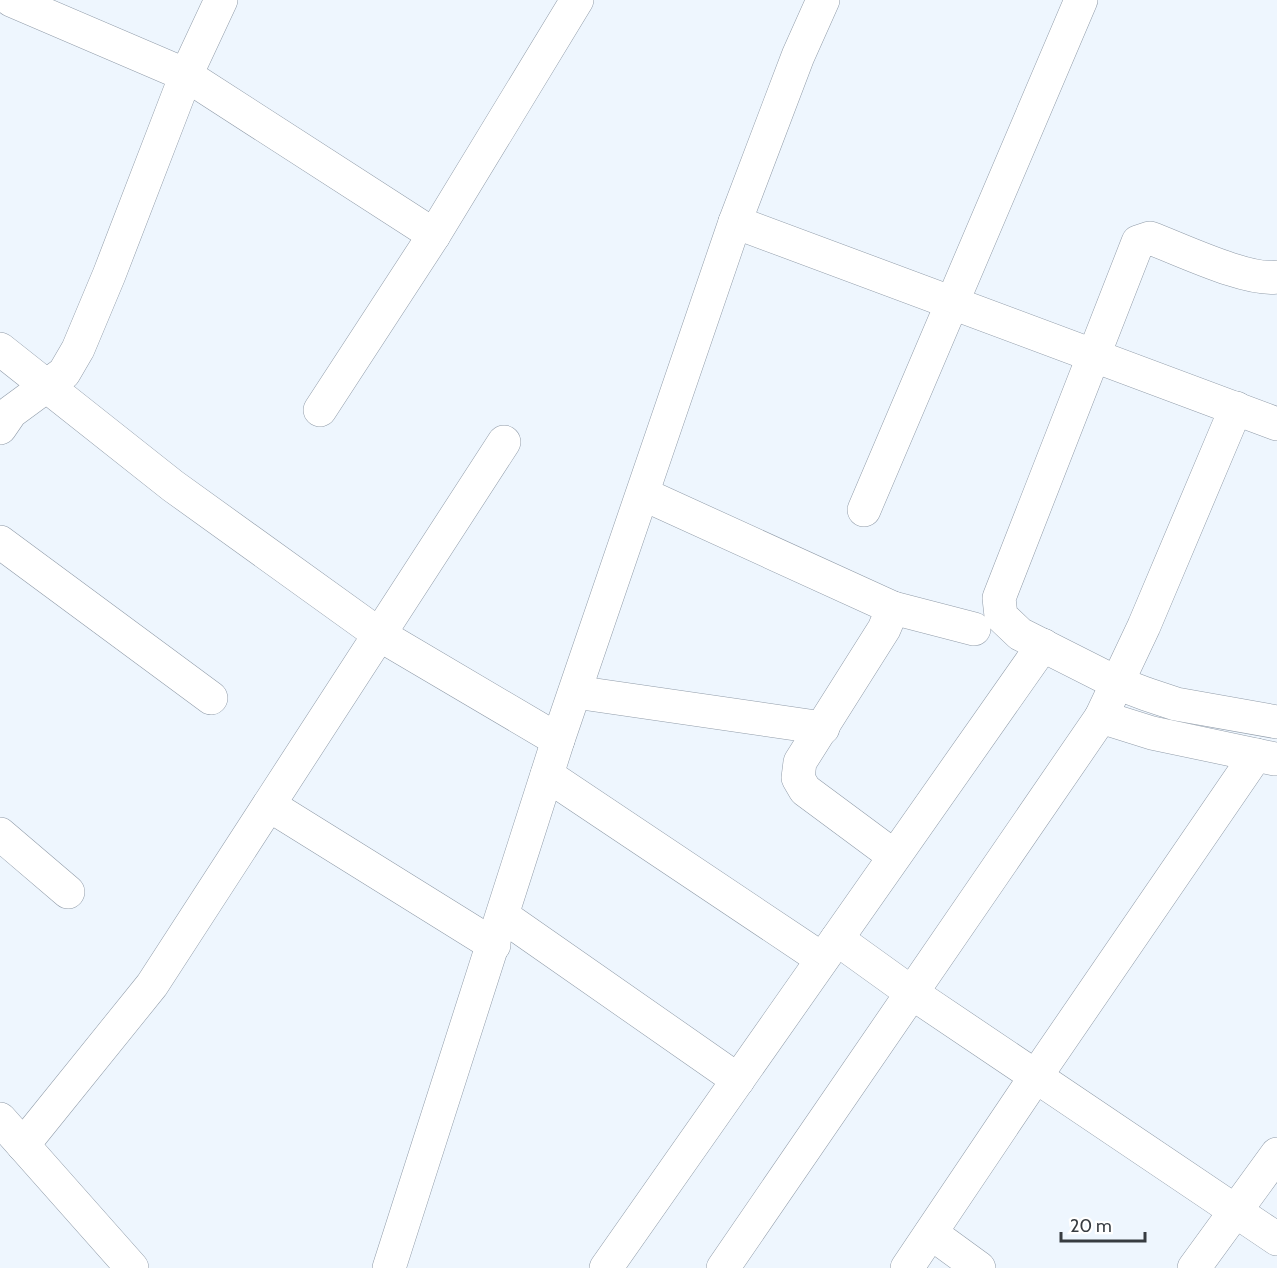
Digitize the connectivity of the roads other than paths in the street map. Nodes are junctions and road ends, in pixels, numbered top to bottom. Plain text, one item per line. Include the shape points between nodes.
1 (11, 0) edge
2 (221, 0) edge
3 (577, 0) edge
4 (823, 0) edge
5 (1081, 0) edge
6 (186, 75) junction
7 (735, 222) junction
8 (434, 235) junction
9 (1277, 277) edge
10 (952, 303) junction
11 (0, 349) edge
12 (1094, 355) junction
13 (48, 387) junction
14 (1236, 408) junction
15 (320, 410) dead end
16 (1277, 424) edge
17 (0, 428) edge
18 (504, 442) dead end
19 (643, 494) junction
20 (864, 510) dead end
21 (0, 542) edge
22 (892, 608) junction
23 (974, 629) dead end
24 (380, 635) junction
25 (1043, 645) junction
26 (1117, 683) junction
27 (575, 692) junction
28 (211, 698) dead end
29 (1101, 717) junction
30 (1277, 722) edge
31 (822, 728) junction
32 (558, 740) junction
33 (1267, 757) edge
34 (547, 776) junction
35 (269, 805) junction
36 (0, 834) edge
37 (894, 856) junction
38 (68, 892) dead end
39 (498, 931) junction
40 (829, 949) junction
41 (912, 993) junction
42 (1036, 1076) junction
43 (738, 1080) junction
44 (0, 1119) edge
45 (23, 1145) junction
46 (1277, 1154) edge
47 (1236, 1210) junction
48 (930, 1233) junction
49 (1277, 1239) edge
50 (730, 1265) edge
51 (132, 1268) edge
52 (389, 1268) edge
53 (606, 1268) edge
54 (908, 1268) edge
55 (979, 1268) edge
56 (1194, 1268) edge

1 - 6 street
2 - 6 street
3 - 8 street
4 - 7 street
5 - 10 street
6 - 8 street
6 - 13 street via 78,349 64,373
7 - 10 street
7 - 19 street
8 - 15 street
9 - 12 street via 1249,275 1150,238 1137,242
10 - 12 street
10 - 20 street
11 - 13 street
12 - 14 street
12 - 25 street via 999,598 1001,616 1020,634
13 - 17 street via 11,412
13 - 24 street via 173,486
14 - 16 street
14 - 26 street
18 - 24 street
19 - 22 street
19 - 27 street
21 - 28 street
22 - 23 street
22 - 31 street via 884,629
24 - 32 street
24 - 35 street
25 - 26 street
25 - 37 street
26 - 29 street
26 - 30 street via 1176,704
27 - 31 street
27 - 32 street
29 - 33 street via 1152,733
29 - 41 street
31 - 37 street via 800,762 798,778 806,790
32 - 34 street
33 - 42 street
34 - 39 street
34 - 40 street
35 - 39 street
35 - 45 street via 152,986
36 - 38 street
37 - 40 street
39 - 43 street
39 - 52 street
40 - 41 street
40 - 43 street
41 - 42 street
41 - 50 street
42 - 47 street
42 - 48 street
43 - 53 street
44 - 45 street
45 - 51 street
46 - 47 street
47 - 49 street
47 - 56 street
48 - 54 street
48 - 55 street

